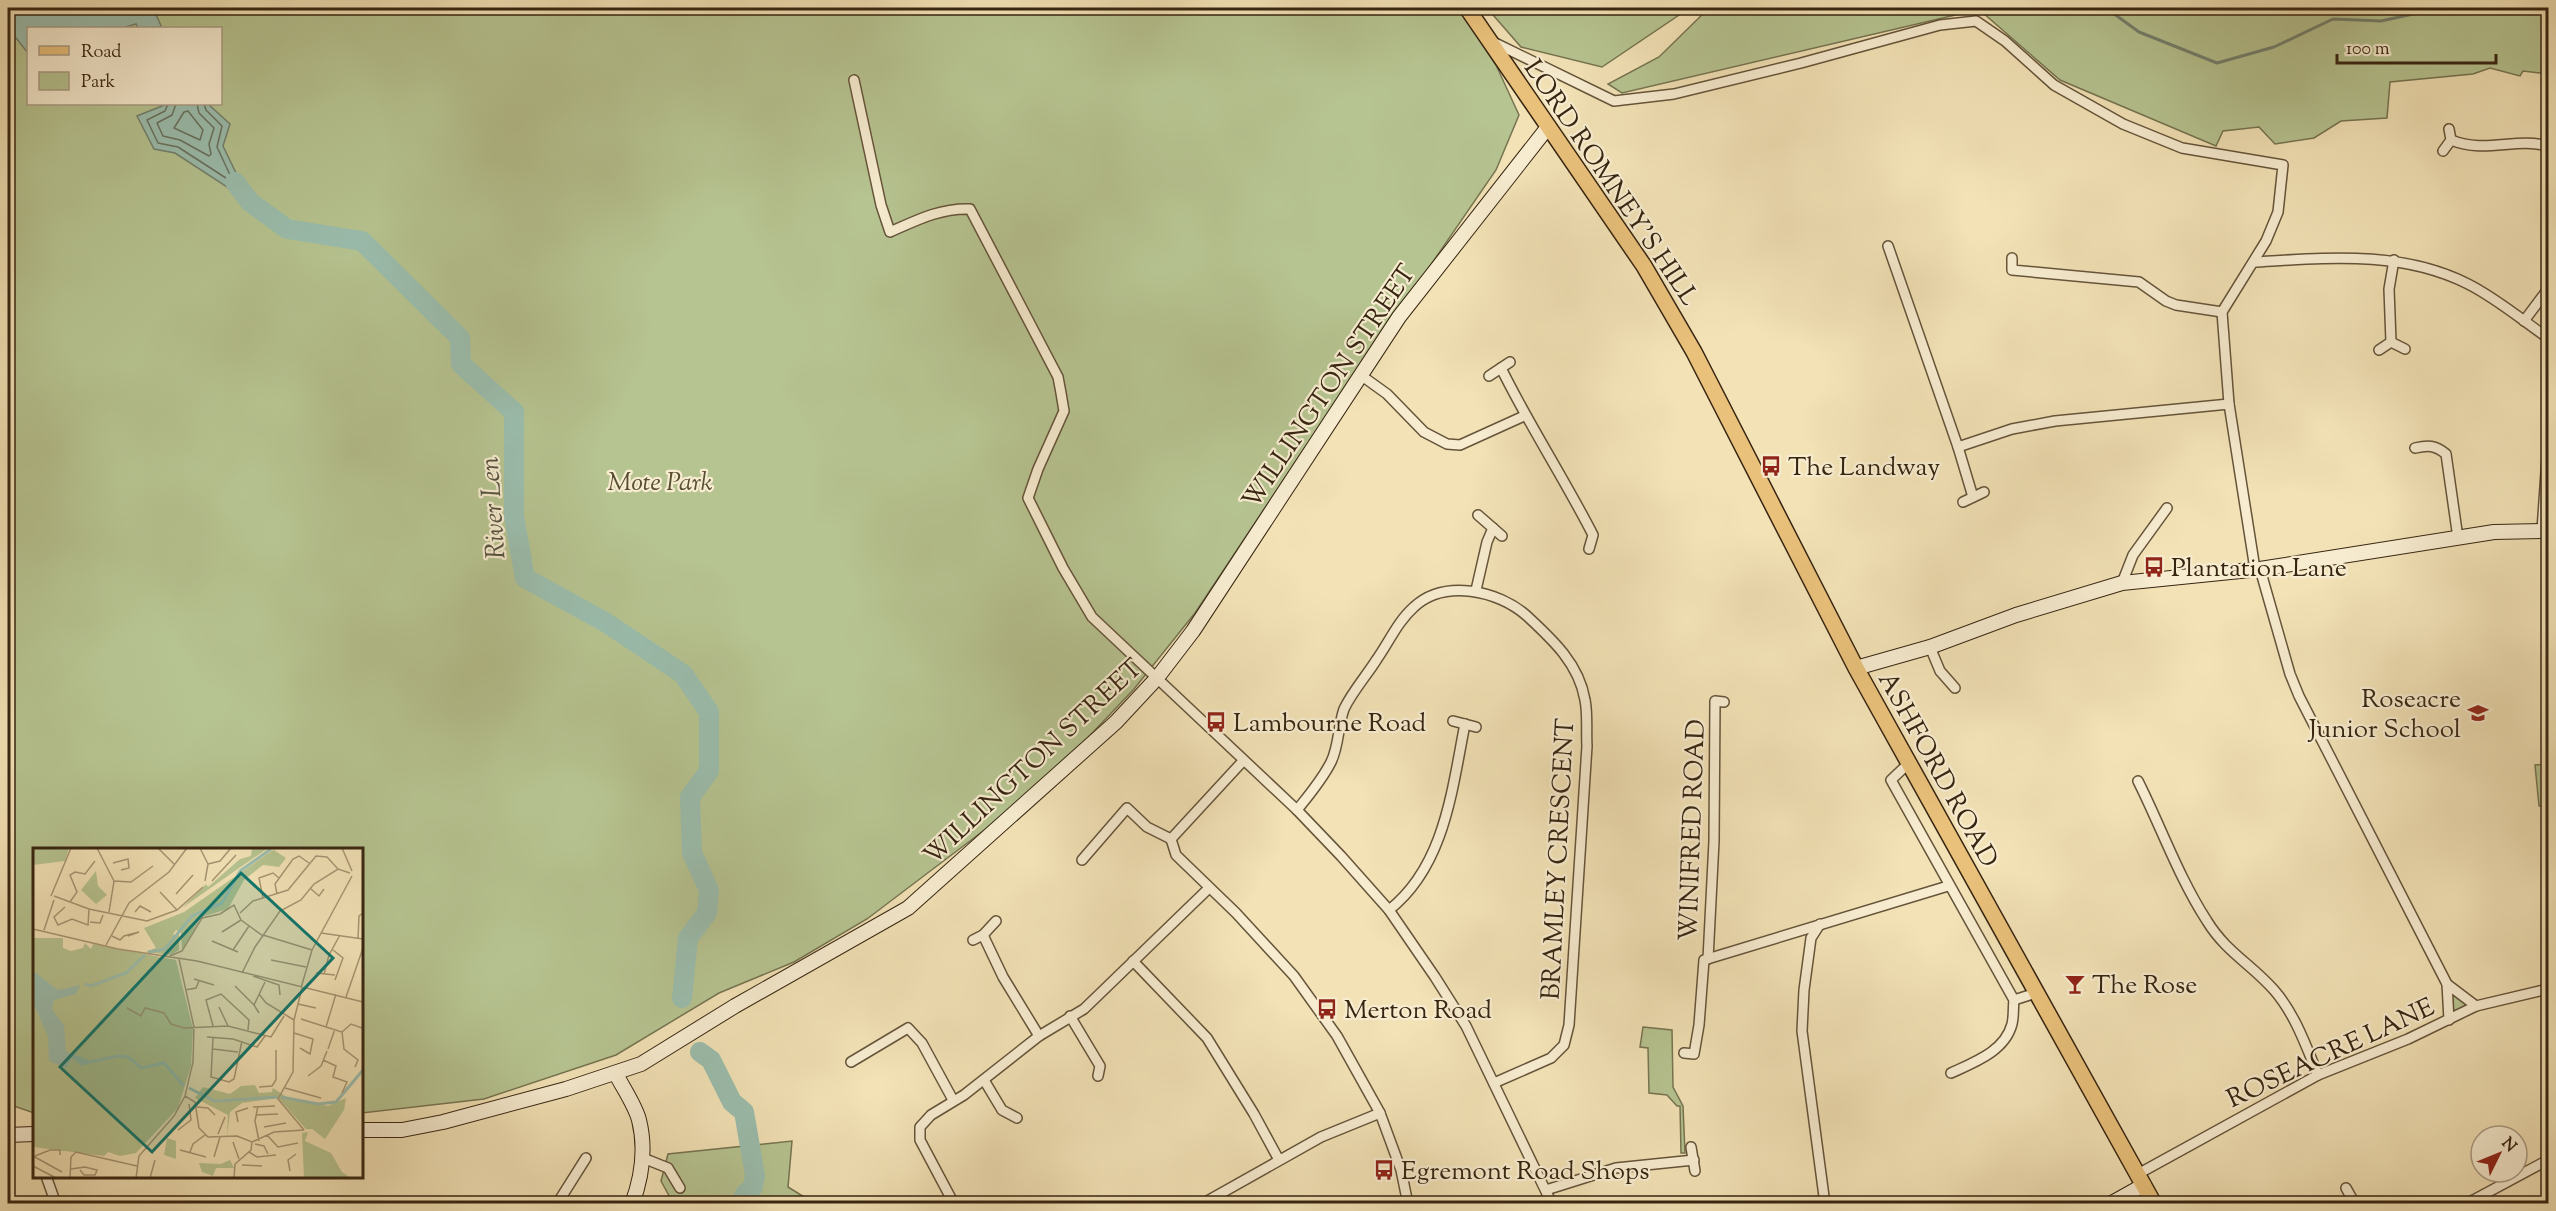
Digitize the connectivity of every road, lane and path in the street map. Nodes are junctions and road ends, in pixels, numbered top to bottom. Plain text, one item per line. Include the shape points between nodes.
1 (1467, 8) edge
2 (1488, 40) junction
3 (854, 80) dead end
4 (1548, 127) junction
5 (2449, 129) dead end
6 (2451, 140) junction
7 (2548, 146) edge
8 (2443, 151) dead end
9 (1888, 246) dead end
10 (2012, 258) dead end
11 (2394, 260) junction
12 (2254, 262) junction
13 (2548, 289) edge
14 (2223, 312) junction
15 (2524, 321) junction
16 (2548, 338) edge
17 (2391, 342) junction
18 (2405, 349) dead end
19 (2379, 350) dead end
20 (1694, 352) joint
21 (1510, 362) dead end
22 (1501, 368) junction
23 (1362, 376) junction
24 (1489, 376) dead end
25 (2229, 404) junction
26 (1524, 416) junction
27 (2548, 443) edge
28 (1958, 447) junction
29 (2415, 448) dead end
30 (1984, 492) dead end
31 (1973, 497) junction
32 (1963, 502) dead end
33 (2167, 508) dead end
34 (1478, 515) dead end
35 (1493, 528) junction
36 (2546, 531) edge
37 (1502, 536) dead end
38 (2458, 538) junction
39 (1590, 549) dead end
40 (2257, 569) junction
41 (2122, 583) junction
42 (1476, 590) junction
43 (1930, 647) junction
44 (1856, 668) junction
45 (1157, 678) junction
46 (1955, 688) dead end
47 (1719, 701) dead end
48 (1453, 721) dead end
49 (1465, 724) junction
50 (1476, 727) dead end
51 (1244, 761) junction
52 (1909, 764) junction
53 (2138, 781) dead end
54 (1297, 810) junction
55 (1171, 838) junction
56 (1082, 860) dead end
57 (1948, 886) junction
58 (1209, 889) junction
59 (1389, 910) junction
60 (996, 921) dead end
61 (1820, 924) junction
62 (983, 935) junction
63 (973, 940) dead end
64 (1706, 960) junction
65 (1133, 961) junction
66 (2447, 984) junction
67 (2548, 990) edge
68 (2036, 993) junction
69 (2014, 1000) junction
70 (2476, 1006) junction
71 (1070, 1016) junction
72 (2449, 1020) junction
73 (1039, 1036) junction
74 (1684, 1053) dead end
75 (851, 1062) dead end
76 (1951, 1073) dead end
77 (616, 1074) junction
78 (2318, 1075) junction
79 (1098, 1076) dead end
80 (984, 1080) junction
81 (1494, 1083) junction
82 (953, 1100) junction
83 (1380, 1113) junction
84 (1017, 1118) dead end
85 (363, 1130) edge
86 (33, 1134) edge
87 (8, 1135) edge
88 (1691, 1147) dead end
89 (586, 1158) dead end
90 (643, 1158) junction
91 (1279, 1160) junction
92 (1694, 1160) junction
93 (2548, 1160) edge
94 (1695, 1171) dead end
95 (47, 1178) edge
96 (2141, 1179) junction
97 (680, 1188) dead end
98 (2346, 1188) dead end
99 (1546, 1191) junction
100 (56, 1203) edge
101 (557, 1203) edge
102 (632, 1203) edge
103 (954, 1203) edge
104 (1202, 1203) edge
105 (1408, 1203) edge
106 (1552, 1203) edge
107 (1825, 1203) edge
108 (2110, 1203) edge
109 (2154, 1203) edge
110 (2355, 1203) edge
111 (2466, 1203) edge

1 - 2 main road
2 - 4 main road, LORD ROMNEY'S HILL
2 - 12 street via 1614,101 1674,94 1940,25 1976,21 2054,85 2123,124 2182,148 2283,165 2278,212
3 - 45 street via 890,232 931,213 970,209 1058,377 1064,411 1029,498 1092,617
4 - 20 main road, LORD ROMNEY'S HILL via 1644,266
4 - 23 street, WILLINGTON STREET via 1412,300
5 - 6 street
6 - 7 street via 2487,147 2532,142
6 - 8 street
9 - 28 street
10 - 14 street via 2012,270 2139,282 2176,305
11 - 12 street
11 - 15 street via 2468,284
11 - 17 street via 2389,289
12 - 14 street
13 - 15 street
14 - 25 street
15 - 16 street
17 - 18 street
17 - 19 street
20 - 44 main road, ASHFORD ROAD
21 - 22 street
22 - 24 street
22 - 26 street
23 - 26 street via 1387,394 1424,432 1447,444 1460,445
23 - 45 street, WILLINGTON STREET via 1193,631
25 - 28 street via 2055,421 2012,429
25 - 40 street
26 - 39 street via 1593,535
27 - 36 street
28 - 31 street
29 - 38 street via 2427,445 2446,454
30 - 31 street
31 - 32 street
33 - 41 street via 2133,555
34 - 35 street
35 - 37 street
35 - 42 street
36 - 38 street
38 - 40 street
40 - 41 street
40 - 66 street via 2300,696
41 - 43 street via 2016,615
42 - 54 street, BRAMLEY CRESCENT via 1431,594 1413,608 1345,708 1332,759
42 - 81 street, BRAMLEY CRESCENT via 1523,613 1550,638 1569,659 1586,702 1587,746 1569,1025 1564,1045 1551,1058
43 - 44 street
43 - 46 street via 1940,671
44 - 52 main road, ASHFORD ROAD
45 - 51 street
45 - 77 street, WILLINGTON STREET via 1081,755 908,908 641,1064
47 - 64 street, WINIFRED ROAD
48 - 49 street
49 - 50 street
49 - 59 street via 1453,793 1440,832 1424,871 1406,897
51 - 54 street
51 - 55 street
52 - 57 street via 1891,780
52 - 68 main road, ASHFORD ROAD
53 - 78 street via 2207,921 2231,953 2281,998
54 - 59 street
55 - 56 street via 1147,827 1127,808
55 - 58 street via 1176,855
57 - 61 street
57 - 69 street
58 - 65 street
58 - 83 street via 1264,943 1315,1003
59 - 81 street via 1460,1016
60 - 62 street
61 - 64 street
61 - 107 street via 1811,938 1802,1031
62 - 63 street
62 - 73 street
64 - 74 street, WINIFRED ROAD via 1694,1054
65 - 71 street via 1084,1009
65 - 91 street via 1207,1038
66 - 70 street
66 - 72 street
67 - 70 street, ROSEACRE LANE
68 - 69 street
68 - 96 main road, ASHFORD ROAD
69 - 76 street via 2012,1024 2002,1044 1968,1069
70 - 72 street, ROSEACRE LANE
71 - 73 street
71 - 79 street via 1100,1066
72 - 78 street, ROSEACRE LANE
73 - 80 street
75 - 82 street via 908,1028 922,1043
77 - 85 street, WILLINGTON STREET via 443,1122 402,1130
77 - 90 street via 639,1119
78 - 96 street, ROSEACRE LANE
80 - 82 street
80 - 84 street via 1002,1110
81 - 99 street
82 - 103 street via 931,1115 920,1127 920,1134 924,1149
83 - 91 street via 1321,1137
83 - 105 street via 1401,1170
86 - 87 street
88 - 92 street
89 - 101 street
90 - 97 street via 668,1168
90 - 102 street
91 - 104 street
92 - 94 street
92 - 99 street via 1616,1168
93 - 111 street
95 - 100 street
96 - 108 street
96 - 109 main road, ASHFORD ROAD
98 - 110 street
99 - 106 street

